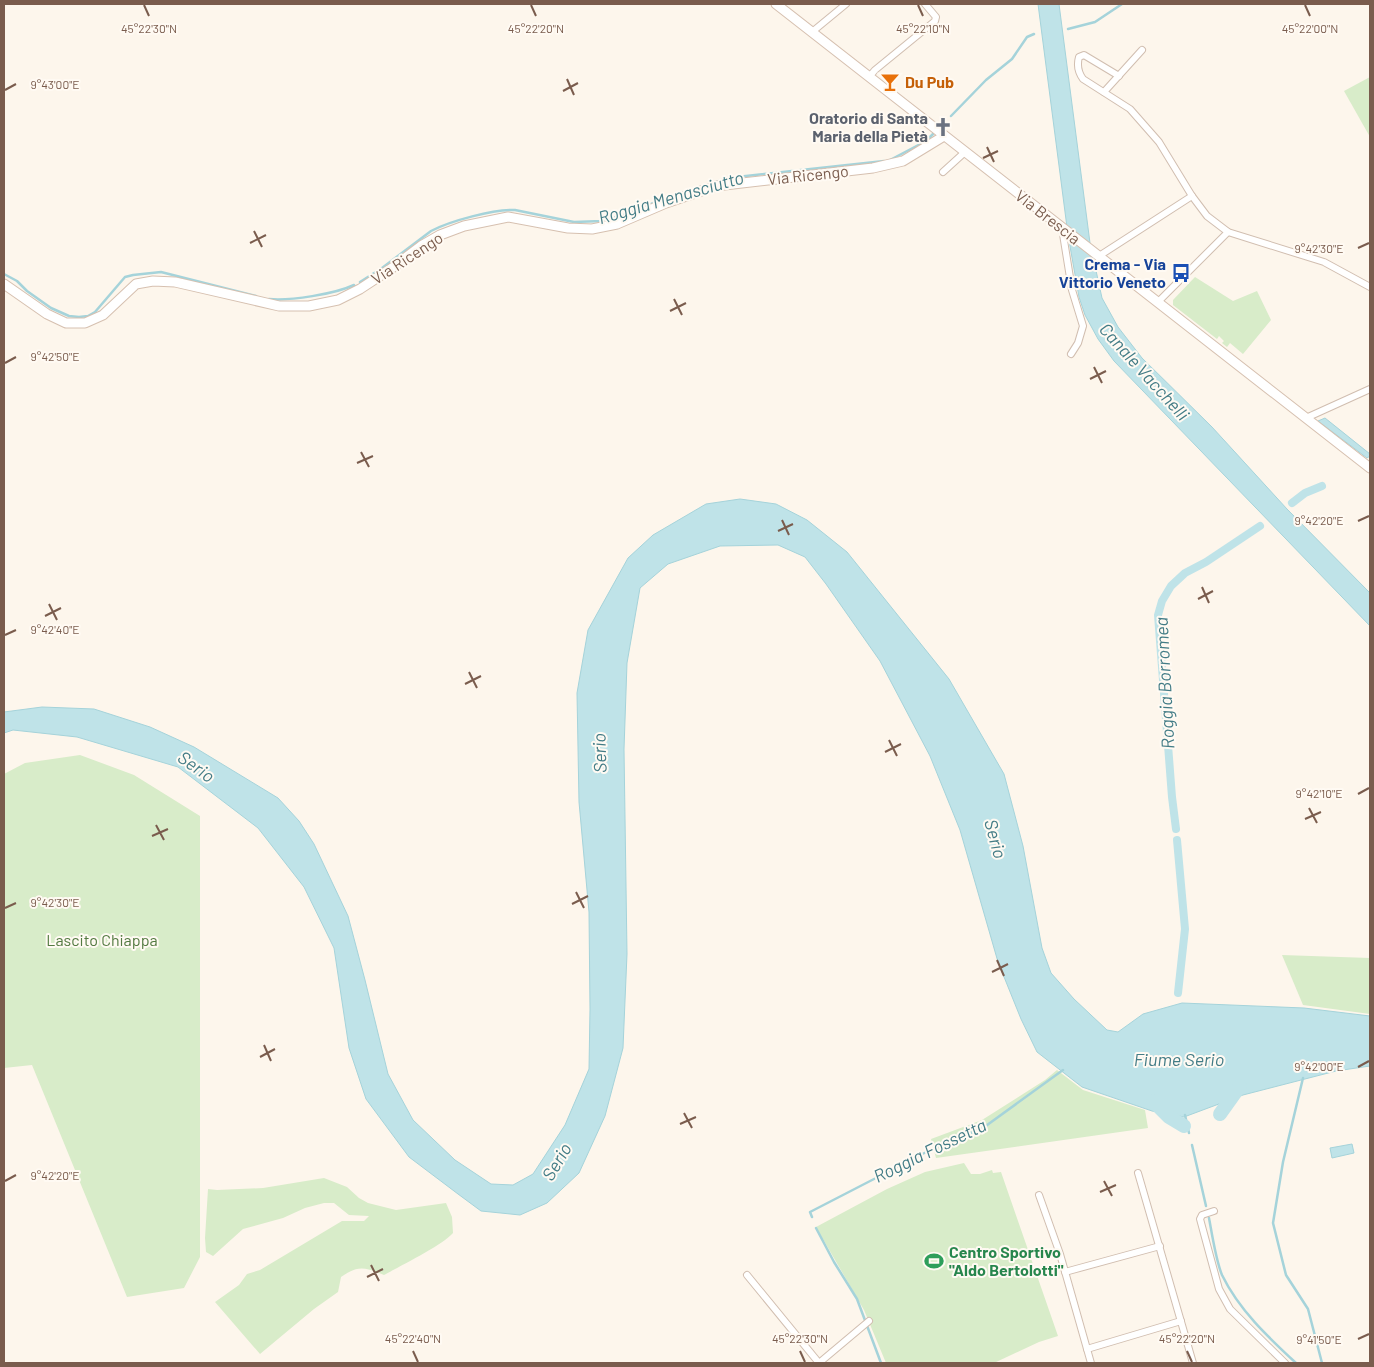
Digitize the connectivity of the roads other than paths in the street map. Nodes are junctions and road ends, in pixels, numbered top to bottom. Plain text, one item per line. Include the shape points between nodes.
1 (776, 4) edge
2 (846, 4) edge
3 (925, 4) edge
4 (812, 32) junction
5 (1142, 50) dead end
6 (1119, 76) junction
7 (869, 77) junction
8 (1104, 92) junction
9 (944, 136) junction
10 (965, 152) junction
11 (942, 172) dead end
12 (1192, 196) junction
13 (1064, 230) junction
14 (1228, 232) junction
15 (1096, 254) junction
16 (4, 284) edge
17 (1370, 287) edge
18 (1158, 302) junction
19 (1070, 354) dead end
20 (1370, 389) edge
21 (1306, 418) junction
22 (1369, 465) edge
23 (1138, 1173) dead end
24 (1039, 1196) dead end
25 (1214, 1211) dead end
26 (1160, 1246) junction
27 (1065, 1272) junction
28 (747, 1275) dead end
29 (869, 1321) dead end
30 (1181, 1321) junction
31 (1087, 1349) junction
32 (819, 1363) edge
33 (1091, 1363) edge
34 (1193, 1363) edge
35 (1285, 1363) edge

1 - 4 street, Via Brescia
2 - 4 street
3 - 7 street via 936,17 935,21
4 - 7 street, Via Brescia
5 - 6 street
6 - 8 street
6 - 8 street via 1084,55 1079,57 1079,74
7 - 9 street, Via Brescia
8 - 12 street via 1130,109 1159,142
9 - 10 street, Via Brescia
9 - 16 street, Via Ricengo via 903,161 874,168 716,186 617,224 592,229 508,217 464,226 421,246 360,289 338,300 309,306 279,306 175,282 153,281 136,284 103,315 85,323 66,323
10 - 11 street
10 - 13 street, Via Brescia
12 - 14 street via 1207,216
12 - 15 street
13 - 15 street, Via Brescia
13 - 19 street via 1072,290 1083,326 1078,343
14 - 17 street via 1324,262
14 - 18 street
15 - 18 street, Via Brescia
18 - 21 street, Via Brescia
20 - 21 street
21 - 22 street, Via Brescia
23 - 26 street
24 - 27 street
25 - 35 street via 1202,1214 1200,1219 1219,1289 1230,1308
26 - 27 street
26 - 30 street
27 - 31 street
28 - 32 street
29 - 32 street
30 - 31 street
30 - 34 street
31 - 33 street

